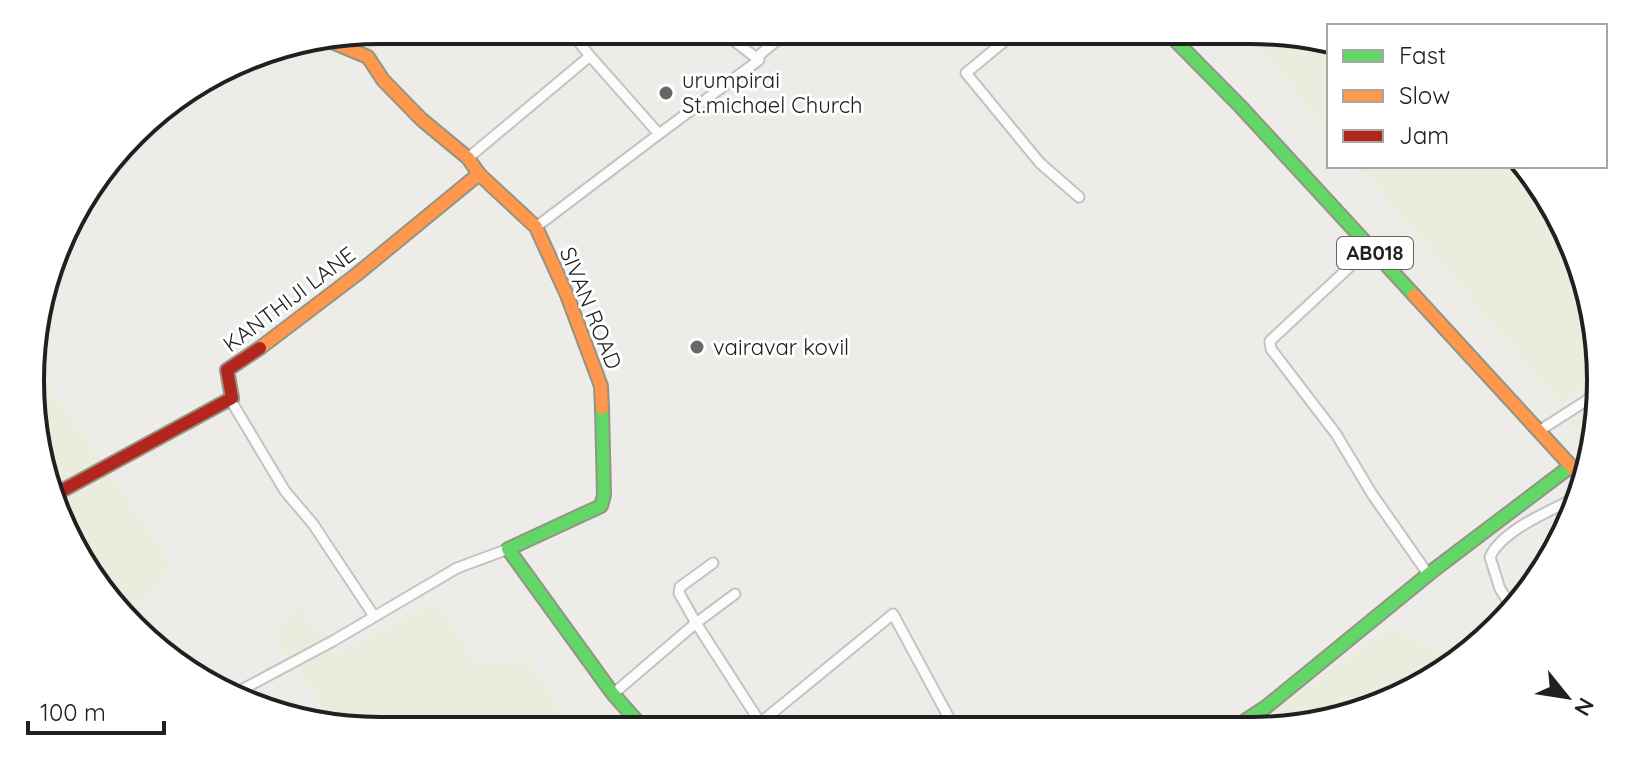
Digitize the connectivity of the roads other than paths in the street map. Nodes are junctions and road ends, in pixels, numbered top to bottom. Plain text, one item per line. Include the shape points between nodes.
1 (580, 44) edge
2 (738, 44) edge
3 (772, 44) edge
4 (1001, 44) edge
5 (1179, 44) edge
6 (343, 46) edge
7 (590, 56) junction
8 (756, 58) junction
9 (659, 134) junction
10 (468, 158) junction
11 (479, 174) junction
12 (1079, 197) dead end
13 (536, 227) junction
14 (1369, 246) junction
15 (230, 399) junction
16 (1586, 401) edge
17 (1539, 431) junction
18 (1571, 466) junction
19 (1575, 471) edge
20 (63, 490) edge
21 (1563, 504) edge
22 (508, 549) junction
23 (713, 563) dead end
24 (1428, 574) junction
25 (735, 594) dead end
26 (1506, 598) edge
27 (374, 616) junction
28 (696, 623) junction
29 (245, 688) edge
30 (613, 694) junction
31 (633, 717) edge
32 (756, 717) edge
33 (773, 717) edge
34 (949, 717) edge
35 (1251, 717) edge

1 - 7 street
2 - 8 street
3 - 8 street
4 - 12 street via 966,73 1040,163
5 - 14 street, AB018
6 - 10 street, SIVAN ROAD via 368,57 383,80
7 - 9 street
7 - 10 street
8 - 9 street
9 - 13 street
10 - 11 street, SIVAN ROAD
11 - 13 street, SIVAN ROAD
11 - 15 street, KANTHIJI LANE via 330,295 227,370
13 - 22 street, SIVAN ROAD via 601,386 604,495 601,506
14 - 17 street, AB018
14 - 24 street via 1270,341 1271,349 1336,434
15 - 20 street
15 - 27 street via 285,491
16 - 17 street
17 - 18 street, AB018
18 - 19 street, AB018
18 - 24 street
21 - 26 street via 1495,546 1490,557
22 - 27 street via 457,568
22 - 30 street
23 - 28 street via 680,587
24 - 35 street
25 - 28 street
27 - 29 street
28 - 30 street
28 - 32 street
30 - 31 street
33 - 34 street via 893,614

